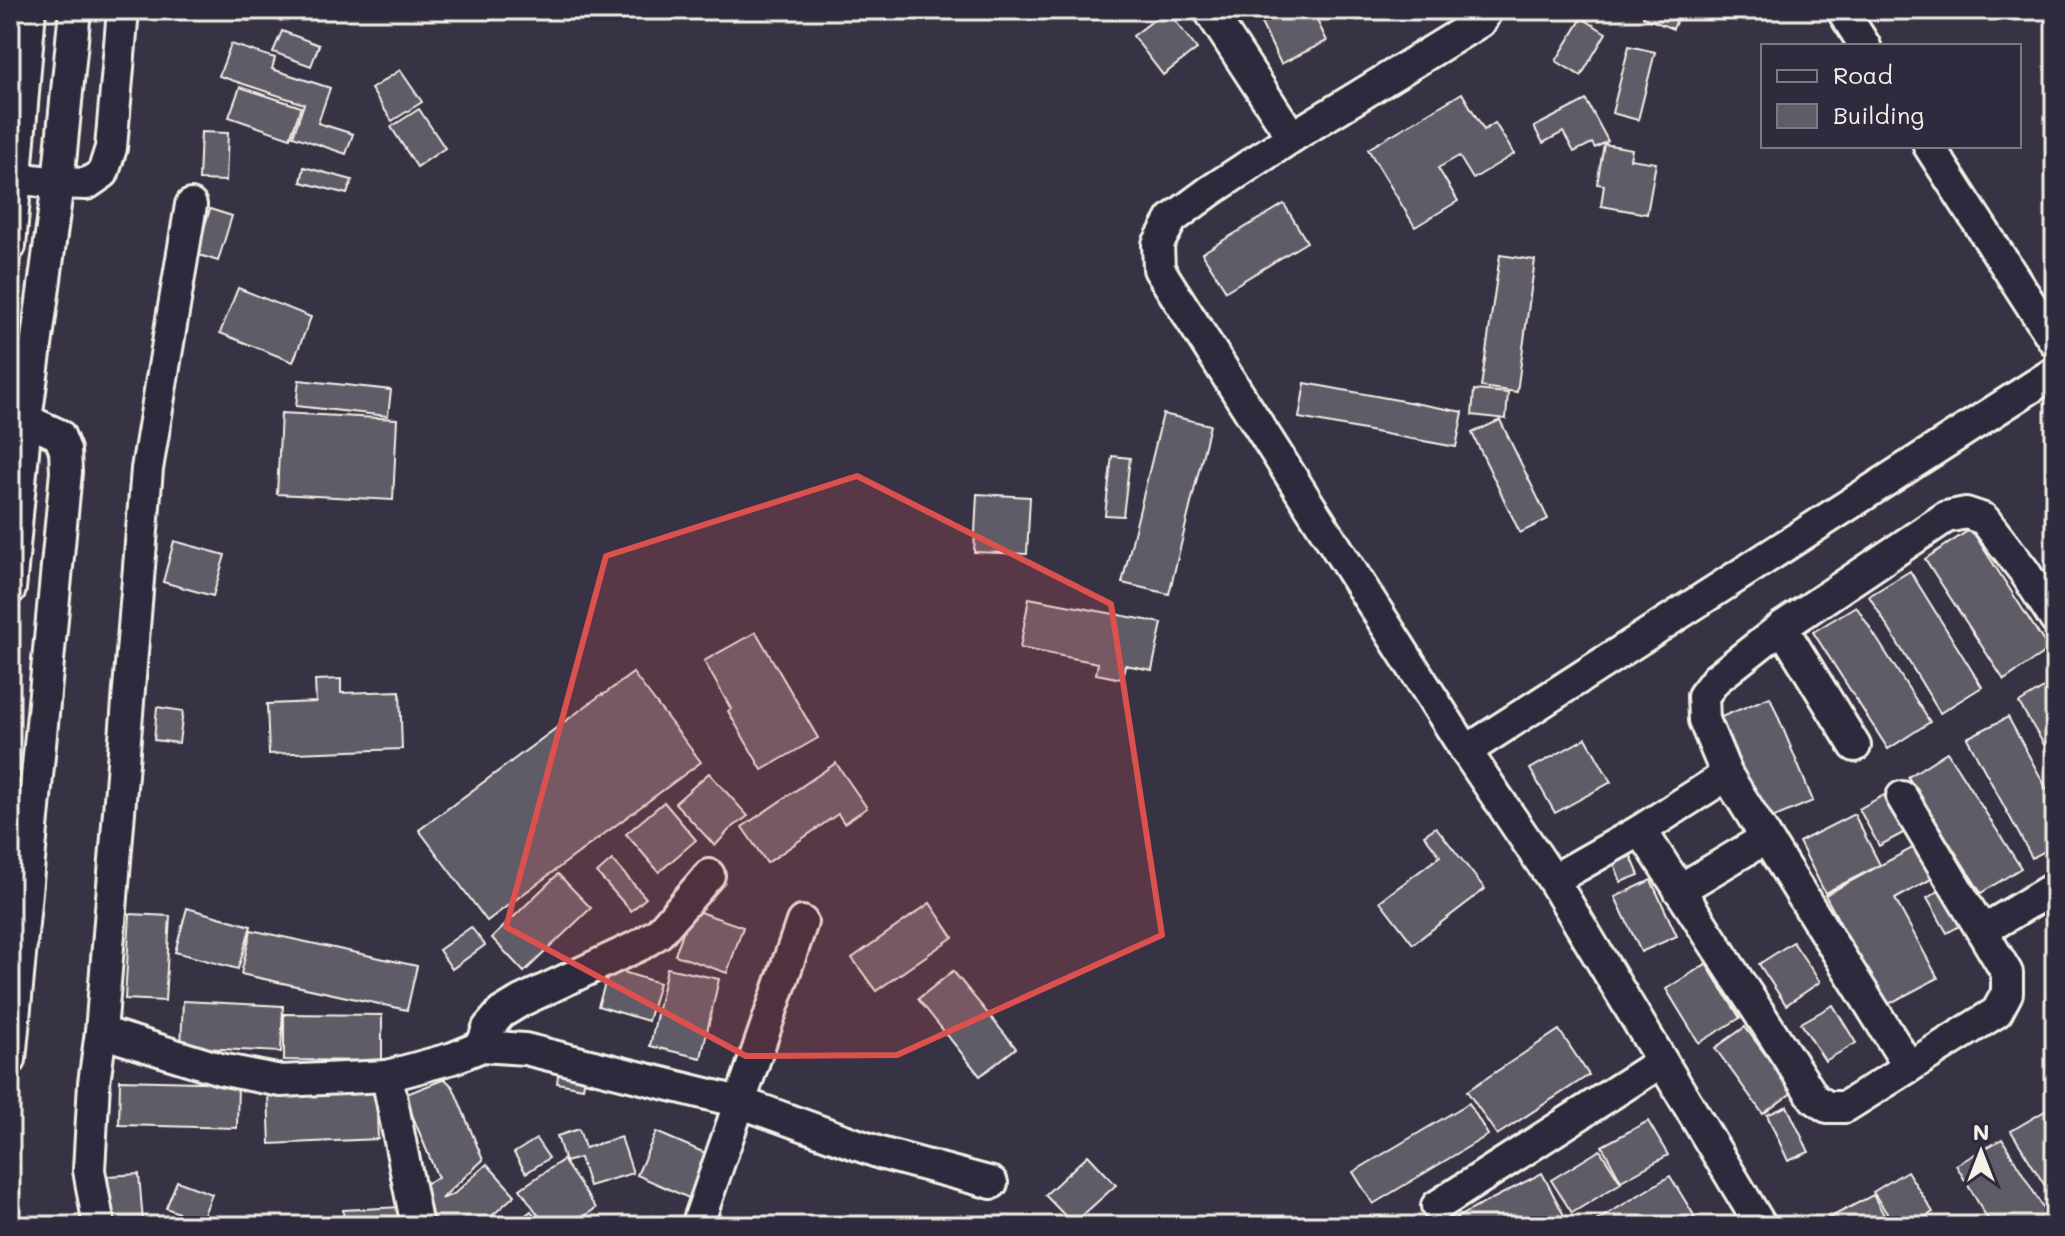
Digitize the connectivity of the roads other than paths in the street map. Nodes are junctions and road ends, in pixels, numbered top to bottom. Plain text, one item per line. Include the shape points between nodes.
1 (30, 10) edge
2 (75, 10) edge
3 (123, 10) edge
4 (1209, 10) edge
5 (1487, 10) edge
6 (1842, 10) edge
7 (1864, 44) edge
8 (1292, 137) junction
9 (1930, 148) edge
10 (15, 178) junction
11 (58, 183) junction
12 (191, 205) dead end
13 (10, 246) edge
14 (2055, 342) edge
15 (2055, 372) edge
16 (18, 418) edge
17 (10, 589) edge
18 (2055, 619) edge
19 (1782, 627) junction
20 (1855, 746) dead end
21 (1466, 751) junction
22 (1727, 775) junction
23 (1902, 797) dead end
24 (1641, 830) junction
25 (1766, 838) junction
26 (709, 875) dead end
27 (1553, 880) junction
28 (2055, 887) edge
29 (1679, 890) junction
30 (802, 922) dead end
31 (1982, 931) junction
32 (101, 1032) junction
33 (482, 1046) junction
34 (10, 1060) edge
35 (1661, 1062) junction
36 (1909, 1067) junction
37 (387, 1076) junction
38 (739, 1102) junction
39 (992, 1183) dead end
40 (1437, 1206) dead end
41 (99, 1226) edge
42 (417, 1226) edge
43 (697, 1226) edge
44 (1761, 1226) edge

1 - 10 street
2 - 11 street
3 - 11 street via 111,148 103,173 87,184
4 - 8 street
5 - 8 street via 1481,21
6 - 7 street
8 - 21 street via 1172,219 1158,244 1159,269
9 - 14 street
10 - 11 street
10 - 13 street
11 - 16 street
12 - 32 street via 147,469
15 - 21 street
16 - 17 street
16 - 34 street via 59,435 66,472
18 - 19 street via 1984,519 1966,513 1946,517
19 - 20 street
19 - 22 street via 1716,679 1703,696 1704,720
21 - 27 street
22 - 24 street
22 - 25 street
23 - 31 street
24 - 27 street
24 - 29 street
25 - 29 street
25 - 36 street
26 - 33 street via 659,933 501,1013
27 - 35 street
28 - 31 street
29 - 36 street via 1814,1098 1827,1107 1845,1107
30 - 38 street
31 - 36 street via 2007,973 2002,1003 1997,1012
32 - 37 street via 220,1069 281,1081
32 - 41 street via 89,1170
33 - 37 street
33 - 38 street via 525,1049
35 - 40 street
35 - 44 street
37 - 42 street
38 - 39 street via 880,1153
38 - 43 street

